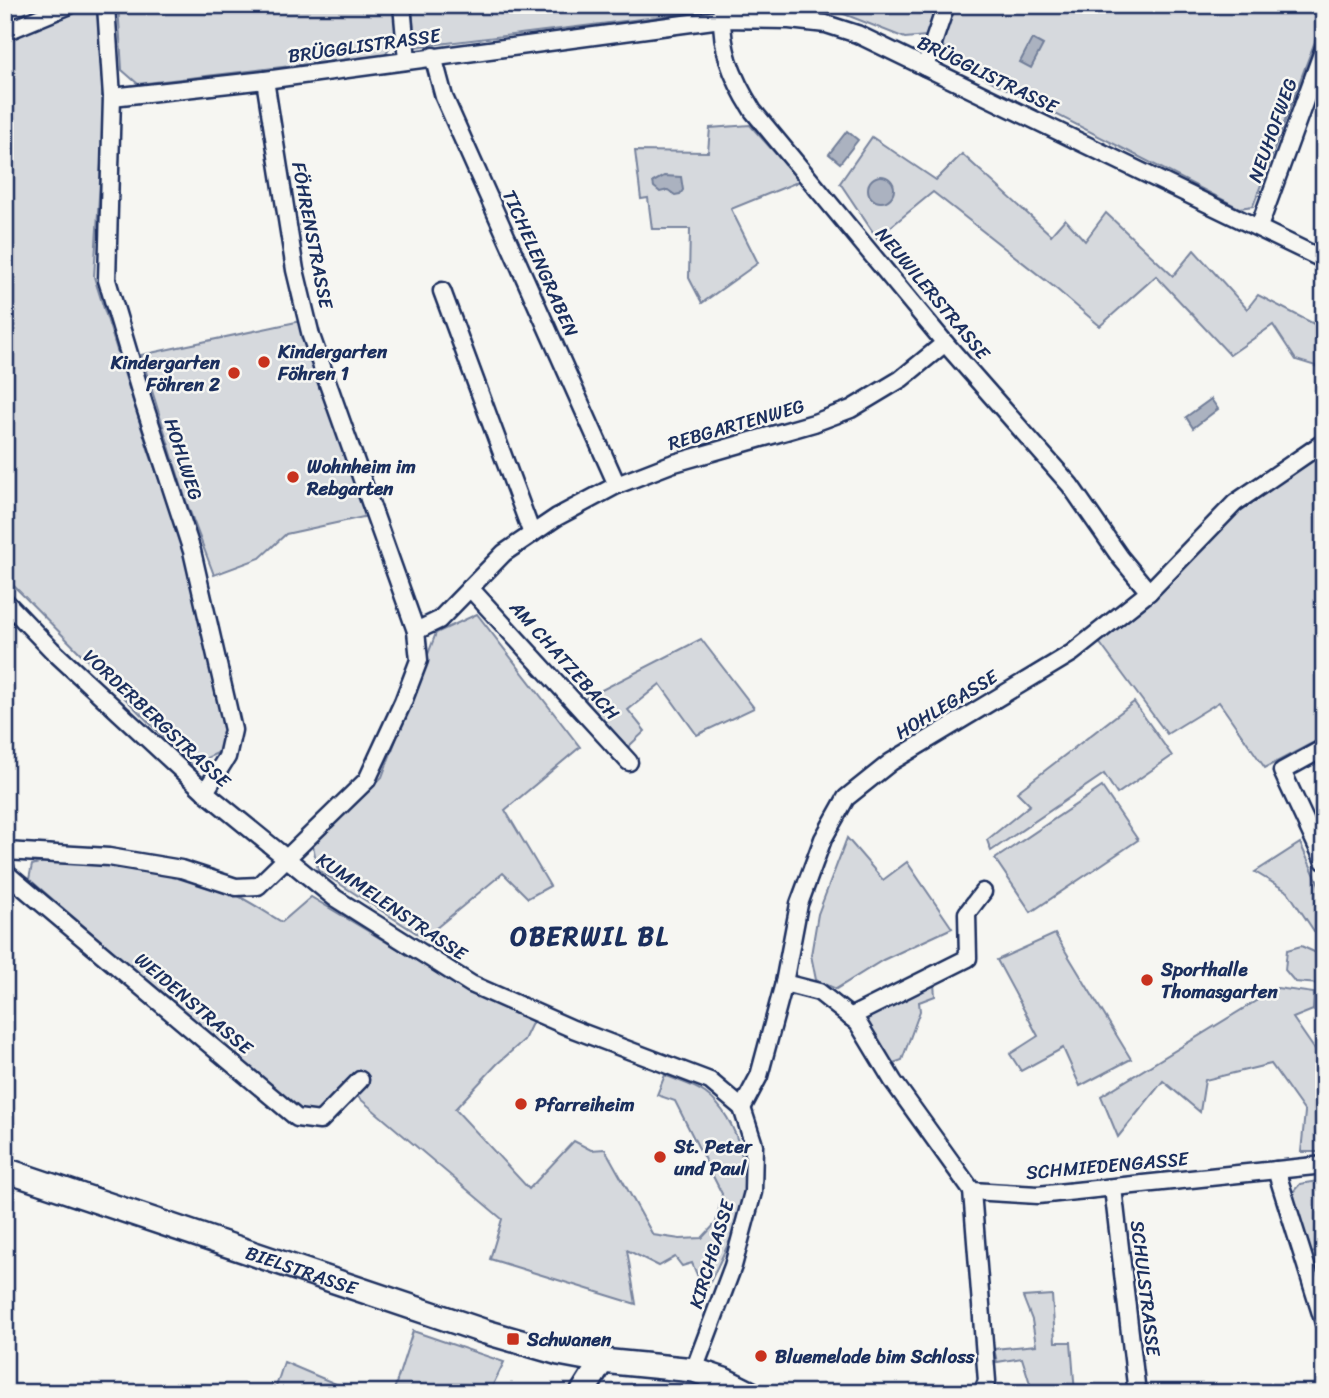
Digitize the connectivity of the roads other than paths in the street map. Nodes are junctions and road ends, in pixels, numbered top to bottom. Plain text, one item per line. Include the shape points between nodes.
1 (70, 5) edge
2 (106, 5) edge
3 (402, 5) edge
4 (946, 5) edge
5 (721, 12) edge
6 (5, 32) edge
7 (1324, 48) edge
8 (433, 56) junction
9 (407, 60) junction
10 (925, 67) junction
11 (265, 80) junction
12 (112, 97) junction
13 (1259, 227) junction
14 (1324, 260) edge
15 (442, 290) dead end
16 (945, 343) junction
17 (1324, 442) edge
18 (617, 485) junction
19 (532, 534) junction
20 (470, 587) junction
21 (1149, 592) junction
22 (5, 601) edge
23 (416, 631) junction
24 (1324, 748) edge
25 (629, 762) dead end
26 (205, 792) junction
27 (5, 851) edge
28 (287, 860) junction
29 (1324, 861) edge
30 (5, 866) edge
31 (983, 892) dead end
32 (784, 983) junction
33 (850, 1017) junction
34 (360, 1080) dead end
35 (742, 1108) junction
36 (1324, 1165) edge
37 (5, 1170) edge
38 (1276, 1170) junction
39 (1112, 1188) junction
40 (972, 1191) junction
41 (1324, 1323) edge
42 (602, 1361) junction
43 (694, 1370) junction
44 (582, 1393) edge
45 (750, 1393) edge
46 (982, 1393) edge
47 (1137, 1393) edge

1 - 6 street
2 - 12 street, HOHLWEG
3 - 9 street
4 - 10 street
5 - 8 street, BRÜGGLISTRASSE
5 - 10 street, BRÜGGLISTRASSE via 826,24
5 - 16 street, NEUWILERSTRASSE via 726,57 753,111
7 - 13 street, NEUHOFWEG
8 - 9 street, BRÜGGLISTRASSE
8 - 18 street, TICHELENGRABEN via 444,97
9 - 11 street, BRÜGGLISTRASSE
10 - 13 street, BRÜGGLISTRASSE
11 - 12 street, BRÜGGLISTRASSE
11 - 23 street, FÖHRENSTRASSE via 295,270 311,336
12 - 26 street, HOHLWEG via 107,280 192,551 233,730 227,757
13 - 14 street, BRÜGGLISTRASSE
15 - 19 street
16 - 18 street, REBGARTENWEG via 901,379 851,409
16 - 21 street, NEUWILERSTRASSE via 1070,485
17 - 21 street, HOHLEGASSE via 1235,503
18 - 19 street, REBGARTENWEG
19 - 20 street, REBGARTENWEG via 504,553
20 - 23 street, REBGARTENWEG via 439,620
20 - 25 street, AM CHATZEBACH
21 - 32 street, HOHLEGASSE via 1072,653 891,762 846,798 823,839 799,904
22 - 26 street, VORDERBERGSTRASSE
23 - 28 street via 419,660 368,780
24 - 29 street via 1282,771
26 - 28 street, VORDERBERGSTRASSE
27 - 28 street, KUMMELENSTRASSE via 109,857 181,869 236,887 258,886
28 - 35 street, KUMMELENSTRASSE via 335,898 471,984 710,1081
30 - 34 street, WEIDENSTRASSE via 6,873 297,1118 320,1121
31 - 33 street via 967,913 968,958
32 - 33 street via 819,992
32 - 35 street, HOHLEGASSE via 759,1076
33 - 40 street via 859,1023 893,1082
35 - 43 street, KIRCHGASSE via 754,1145 752,1192 733,1266
36 - 38 street, SCHMIEDENGASSE
37 - 42 main road, BIELSTRASSE via 486,1332
38 - 39 street, SCHMIEDENGASSE
38 - 41 street
39 - 40 street, SCHMIEDENGASSE via 1038,1195
39 - 47 street, SCHULSTRASSE
40 - 46 street via 987,1381
42 - 43 main road, BIELSTRASSE
42 - 44 main road
43 - 45 main road, BIELSTRASSE

